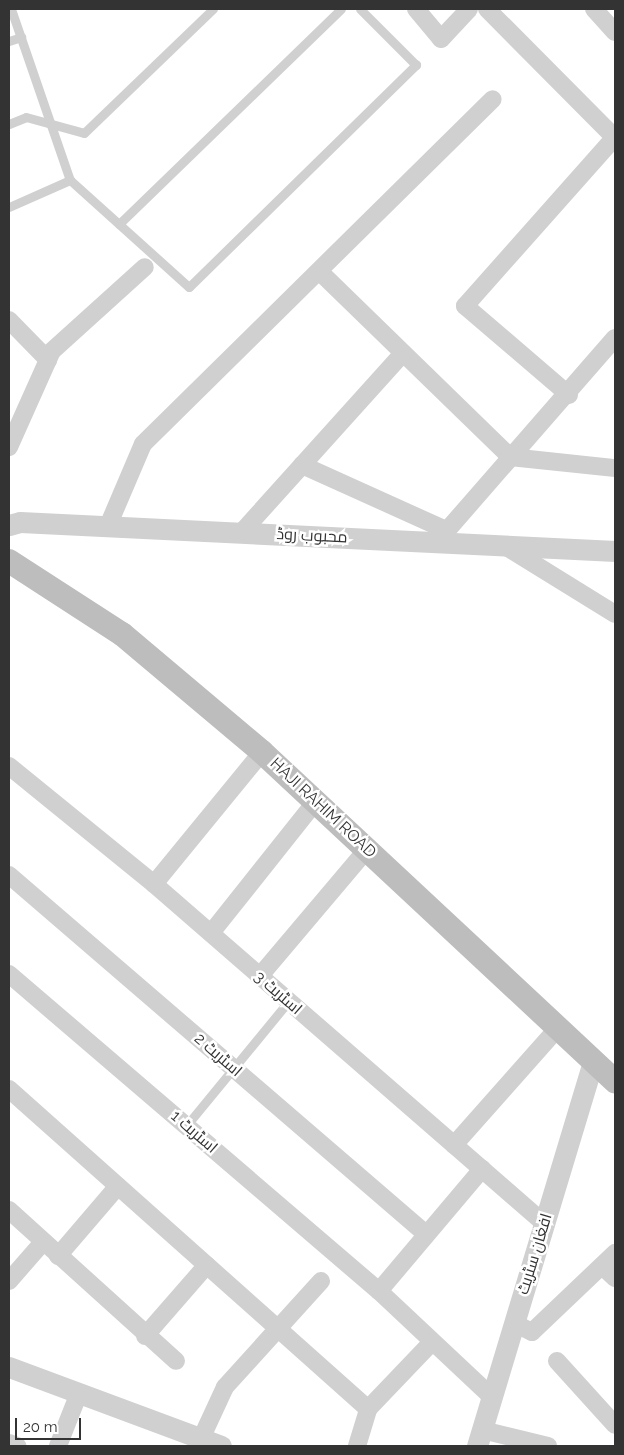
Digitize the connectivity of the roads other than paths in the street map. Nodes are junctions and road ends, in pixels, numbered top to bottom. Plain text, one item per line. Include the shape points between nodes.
1 (11, 9) edge
2 (213, 9) edge
3 (341, 9) edge
4 (360, 9) edge
5 (416, 9) edge
6 (469, 9) edge
7 (487, 9) edge
8 (594, 9) edge
9 (615, 32) edge
10 (21, 37) junction
11 (9, 41) edge
12 (493, 99) dead end
13 (50, 123) junction
14 (9, 124) edge
15 (615, 138) edge
16 (70, 180) junction
17 (9, 207) edge
18 (119, 224) junction
19 (144, 267) dead end
20 (319, 271) junction
21 (9, 320) edge
22 (615, 338) edge
23 (403, 353) junction
24 (48, 360) junction
25 (569, 395) junction
26 (11, 435) edge
27 (510, 457) junction
28 (302, 464) junction
29 (615, 468) edge
30 (9, 525) edge
31 (108, 526) junction
32 (241, 533) junction
33 (441, 536) junction
34 (505, 546) junction
35 (615, 551) edge
36 (9, 561) edge
37 (615, 614) edge
38 (262, 752) junction
39 (9, 766) edge
40 (316, 801) junction
41 (367, 849) junction
42 (9, 875) edge
43 (154, 884) junction
44 (211, 933) junction
45 (9, 974) edge
46 (259, 976) junction
47 (288, 1002) junction
48 (558, 1028) junction
49 (593, 1061) junction
50 (234, 1068) junction
51 (615, 1081) edge
52 (9, 1089) edge
53 (186, 1126) junction
54 (454, 1145) junction
55 (482, 1169) junction
56 (118, 1186) junction
57 (9, 1210) edge
58 (544, 1223) junction
59 (426, 1234) junction
60 (43, 1242) junction
61 (615, 1253) edge
62 (58, 1256) junction
63 (207, 1265) junction
64 (602, 1266) junction
65 (615, 1278) edge
66 (9, 1281) edge
67 (321, 1281) dead end
68 (379, 1291) junction
69 (514, 1323) junction
70 (277, 1328) junction
71 (145, 1336) junction
72 (432, 1342) junction
73 (176, 1361) dead end
74 (556, 1361) dead end
75 (9, 1367) edge
76 (79, 1393) junction
77 (492, 1397) junction
78 (368, 1409) junction
79 (615, 1425) edge
80 (480, 1438) edge
81 (201, 1439) junction
82 (9, 1443) edge
83 (17, 1446) edge
84 (58, 1446) edge
85 (221, 1446) edge
86 (357, 1446) edge
87 (548, 1446) edge

1 - 10 lane
2 - 13 lane via 84,133
3 - 18 lane
4 - 18 lane via 416,65 189,286
5 - 6 street via 441,39
7 - 15 street
8 - 9 street
10 - 11 lane
10 - 13 lane
12 - 20 street
13 - 14 lane via 26,117
13 - 16 lane
15 - 25 street via 465,306
16 - 17 lane
16 - 18 lane
19 - 24 street via 52,351
20 - 23 street
20 - 31 street via 143,444
21 - 24 street
22 - 25 street
23 - 27 street
23 - 28 street
24 - 26 street
25 - 27 street
27 - 29 street
27 - 33 street
28 - 32 street
28 - 33 street
30 - 31 street, محبوب روڈ via 20,522
31 - 32 street, محبوب روڈ
32 - 33 street, محبوب روڈ
33 - 34 street, محبوب روڈ
34 - 35 street, محبوب روڈ
34 - 37 street
36 - 38 main road, HAJI RAHIM ROAD via 122,634
38 - 40 main road, HAJI RAHIM ROAD
38 - 43 street
39 - 43 street, اسٹریٹ 3
40 - 41 main road, HAJI RAHIM ROAD
40 - 44 street
41 - 46 street
41 - 48 main road, HAJI RAHIM ROAD
42 - 50 street, اسٹریٹ 2
43 - 44 street, اسٹریٹ 3
44 - 46 street, اسٹریٹ 3
45 - 53 street, اسٹریٹ 1
46 - 47 street, اسٹریٹ 3
47 - 50 lane
47 - 54 street, اسٹریٹ 3
48 - 49 main road, HAJI RAHIM ROAD
48 - 54 street
49 - 51 main road, HAJI RAHIM ROAD
49 - 58 street, افغان سٹریٹ
50 - 53 lane
50 - 59 street, اسٹریٹ 2
52 - 56 street
53 - 68 street, اسٹریٹ 1
54 - 55 street, اسٹریٹ 3
55 - 58 street, اسٹریٹ 3
55 - 59 street
56 - 62 street
56 - 63 street
57 - 60 street
58 - 69 street, افغان سٹریٹ
59 - 68 street
60 - 62 street
60 - 66 street
61 - 64 street
62 - 71 street
63 - 70 street
63 - 71 street
64 - 65 street
64 - 69 street via 532,1332
67 - 70 street
68 - 72 street, اسٹریٹ 1
69 - 77 street, افغان سٹریٹ
70 - 78 street
70 - 81 street via 225,1387
71 - 73 street
72 - 77 street, اسٹریٹ 1
72 - 78 street
74 - 79 street
75 - 76 street
76 - 81 street
76 - 84 street
77 - 80 street, افغان سٹریٹ
78 - 86 street
80 - 87 street
81 - 85 street
82 - 83 street

